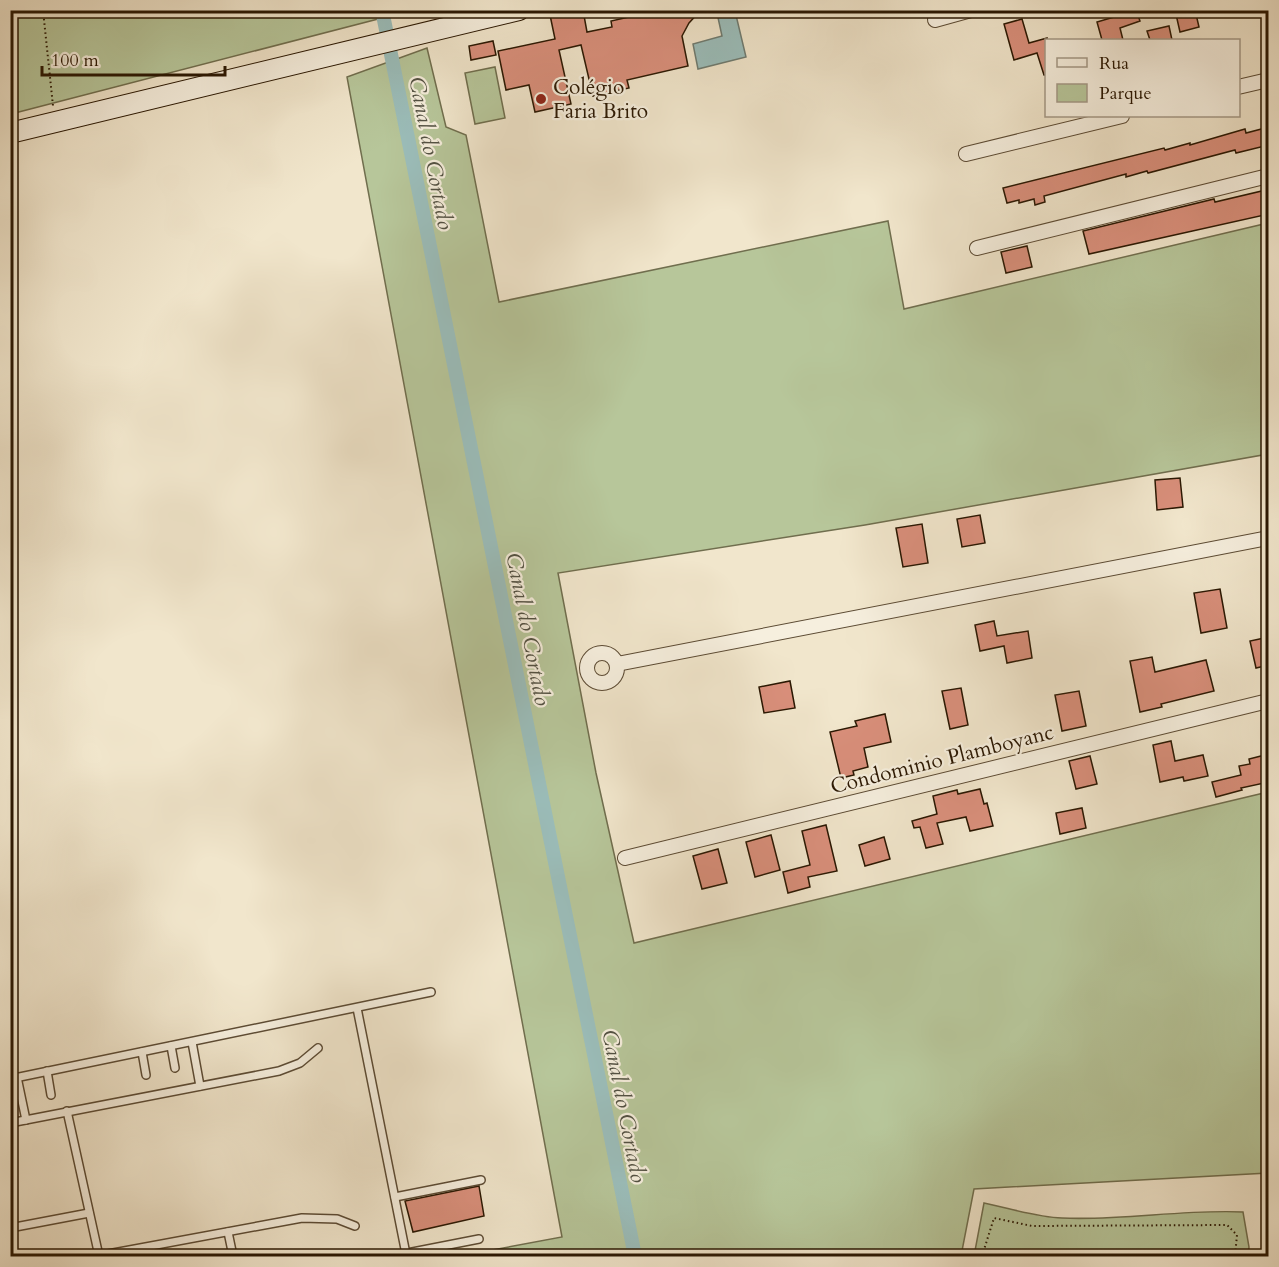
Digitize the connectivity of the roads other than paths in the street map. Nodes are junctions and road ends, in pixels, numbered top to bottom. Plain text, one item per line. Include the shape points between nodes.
1 (519, 10) edge
2 (971, 10) edge
3 (935, 20) dead end
4 (449, 22) edge
5 (1269, 80) edge
6 (1240, 87) edge
7 (1118, 117) edge
8 (10, 133) edge
9 (966, 154) dead end
10 (1269, 176) edge
11 (977, 248) dead end
12 (1269, 538) edge
13 (617, 663) dead end
14 (1269, 701) edge
15 (625, 858) dead end
16 (431, 992) dead end
17 (357, 1008) junction
18 (192, 1042) junction
19 (171, 1046) junction
20 (318, 1048) dead end
21 (142, 1052) junction
22 (175, 1068) dead end
23 (47, 1071) junction
24 (146, 1075) dead end
25 (14, 1078) edge
26 (200, 1086) junction
27 (51, 1095) dead end
28 (67, 1111) junction
29 (26, 1120) junction
30 (10, 1124) edge
31 (481, 1180) dead end
32 (394, 1197) junction
33 (89, 1213) junction
34 (355, 1226) dead end
35 (10, 1228) edge
36 (228, 1232) junction
37 (479, 1239) dead end
38 (406, 1254) junction
39 (98, 1256) edge
40 (233, 1257) edge
41 (392, 1257) edge

1 - 4 street
2 - 3 street
4 - 8 street via 351,50
5 - 6 street
7 - 9 street
10 - 11 street
12 - 13 street
14 - 15 street, Condominio Plamboyanc
16 - 17 lane
17 - 18 lane
17 - 32 lane
18 - 19 lane
18 - 26 lane
19 - 21 lane
19 - 22 lane
20 - 26 lane via 300,1063 279,1071
21 - 23 lane
21 - 24 lane
23 - 25 lane
23 - 27 lane
25 - 29 lane
26 - 28 lane
28 - 29 lane
28 - 33 lane
29 - 30 lane
31 - 32 lane
32 - 38 lane
33 - 35 lane
33 - 39 lane
34 - 36 lane via 321,1217
36 - 39 lane
36 - 40 lane
37 - 38 lane
38 - 41 lane

